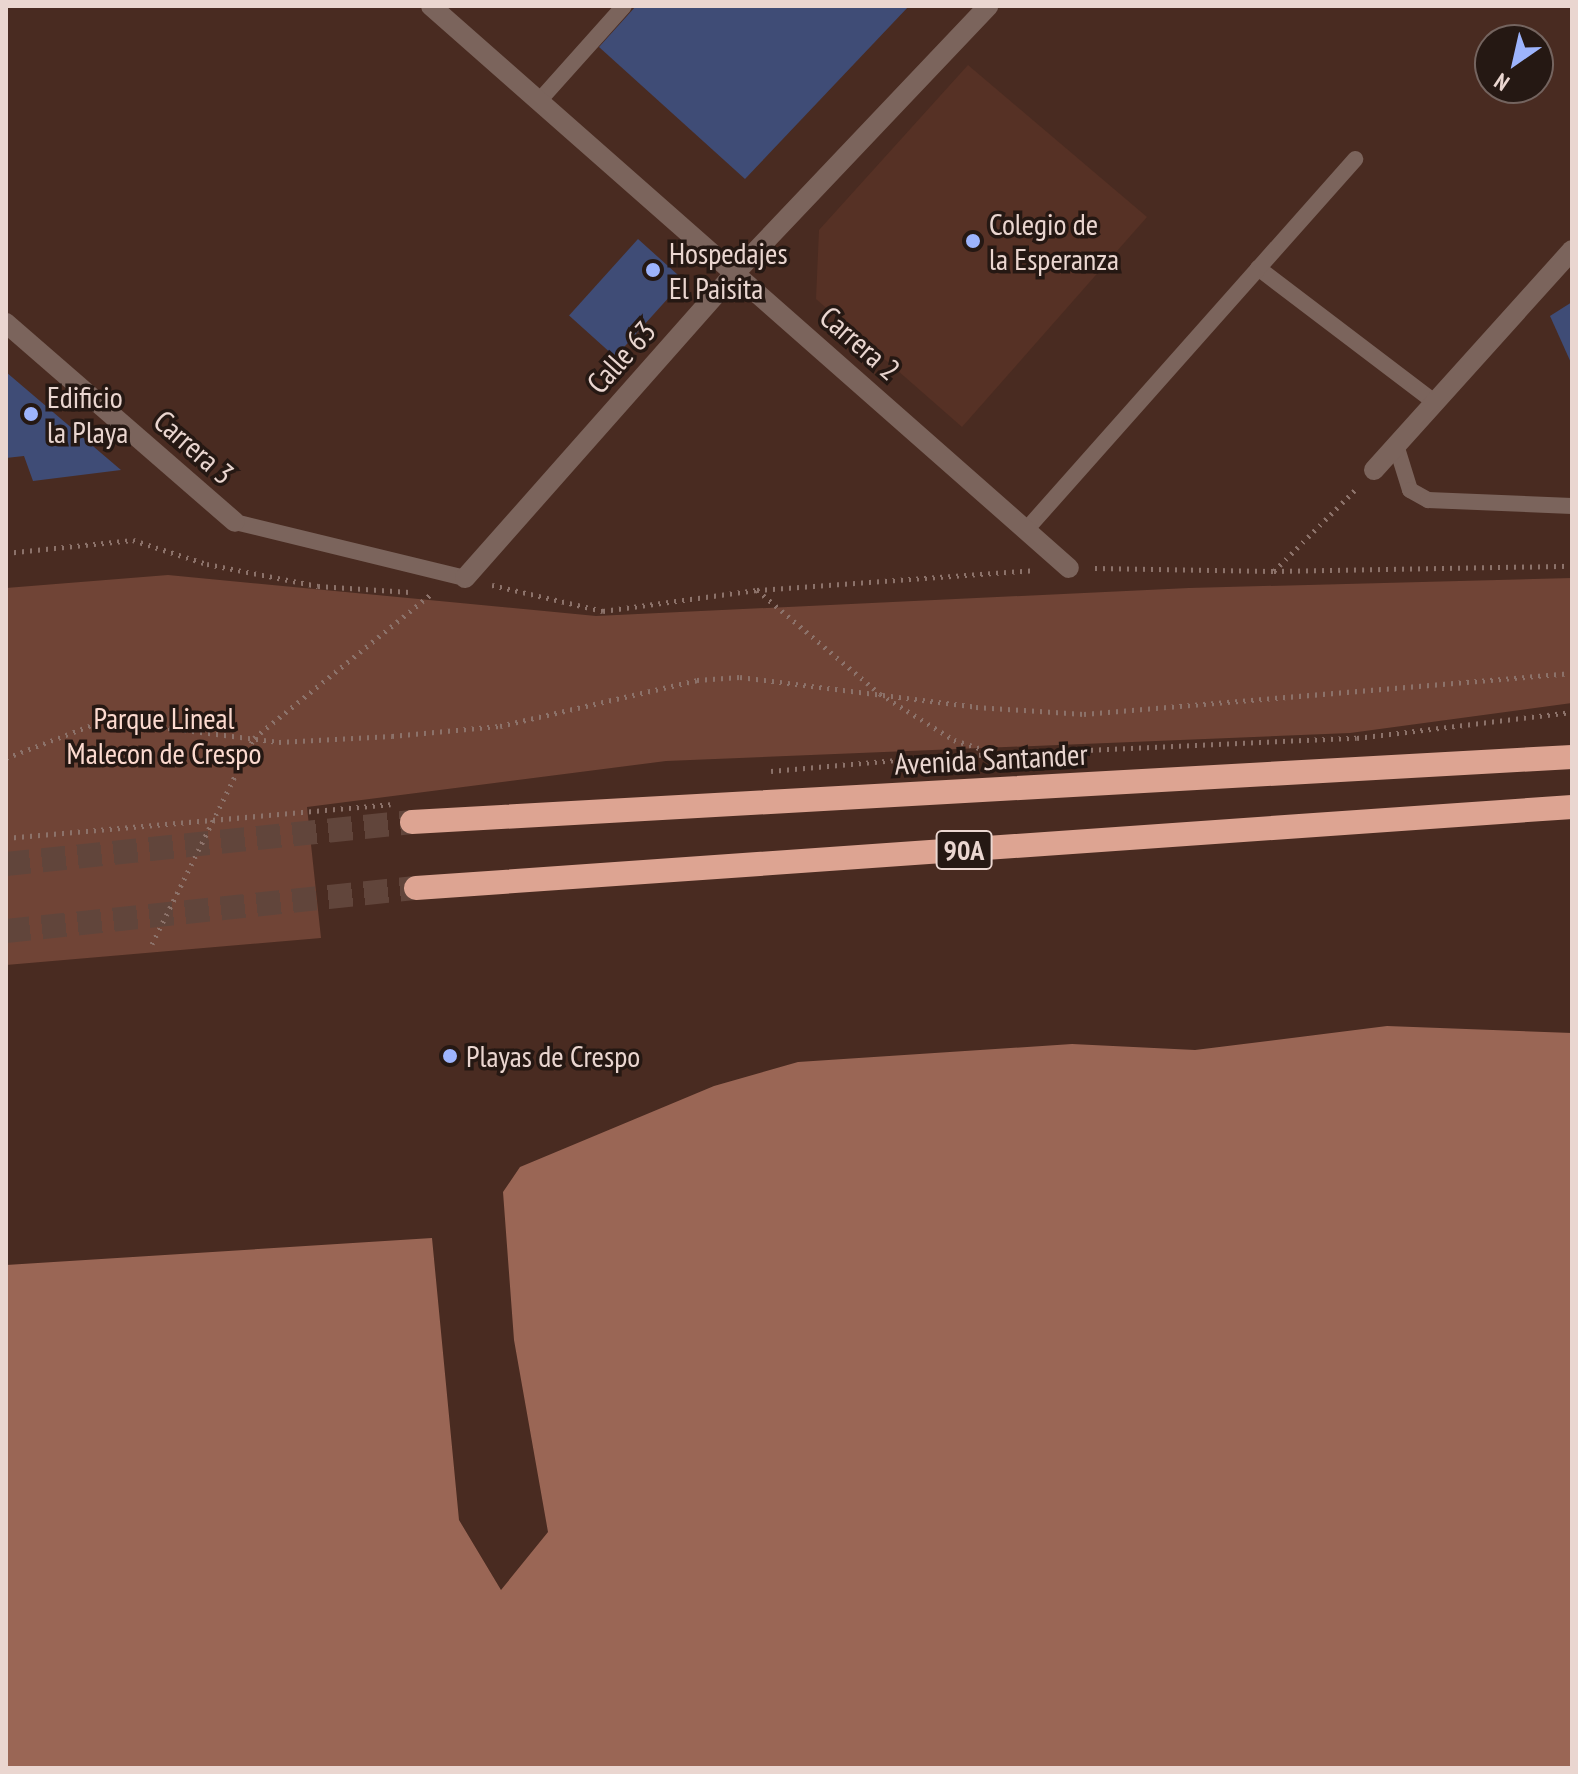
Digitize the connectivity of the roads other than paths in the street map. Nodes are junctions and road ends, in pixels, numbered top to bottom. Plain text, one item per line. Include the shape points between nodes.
1 (431, 6) edge
2 (624, 6) edge
3 (988, 6) edge
4 (539, 101) junction
5 (1355, 159) dead end
6 (1572, 250) edge
7 (1258, 268) junction
8 (735, 273) junction
9 (6, 323) edge
10 (1433, 401) junction
11 (1396, 445) junction
12 (1374, 470) road end
13 (1572, 506) edge
14 (235, 522) joint
15 (1026, 530) junction
16 (1069, 568) road end
17 (465, 578) joint
18 (1572, 757) edge
19 (1572, 807) edge
20 (412, 822) tunnel mouth
21 (416, 888) tunnel mouth

1 - 4 street, Carrera 2
2 - 4 lane
3 - 8 street, Calle 63
4 - 8 street, Carrera 2
5 - 7 lane
6 - 10 street
7 - 10 lane
7 - 15 lane
8 - 15 street, Carrera 2
8 - 17 street, Calle 63
9 - 14 street, Carrera 3
10 - 11 street
11 - 12 street
11 - 13 lane via 1410,490 1428,500
14 - 17 lane
15 - 16 street, Carrera 2
18 - 20 highway, Avenida Santander / 90A
19 - 21 highway, 90A

